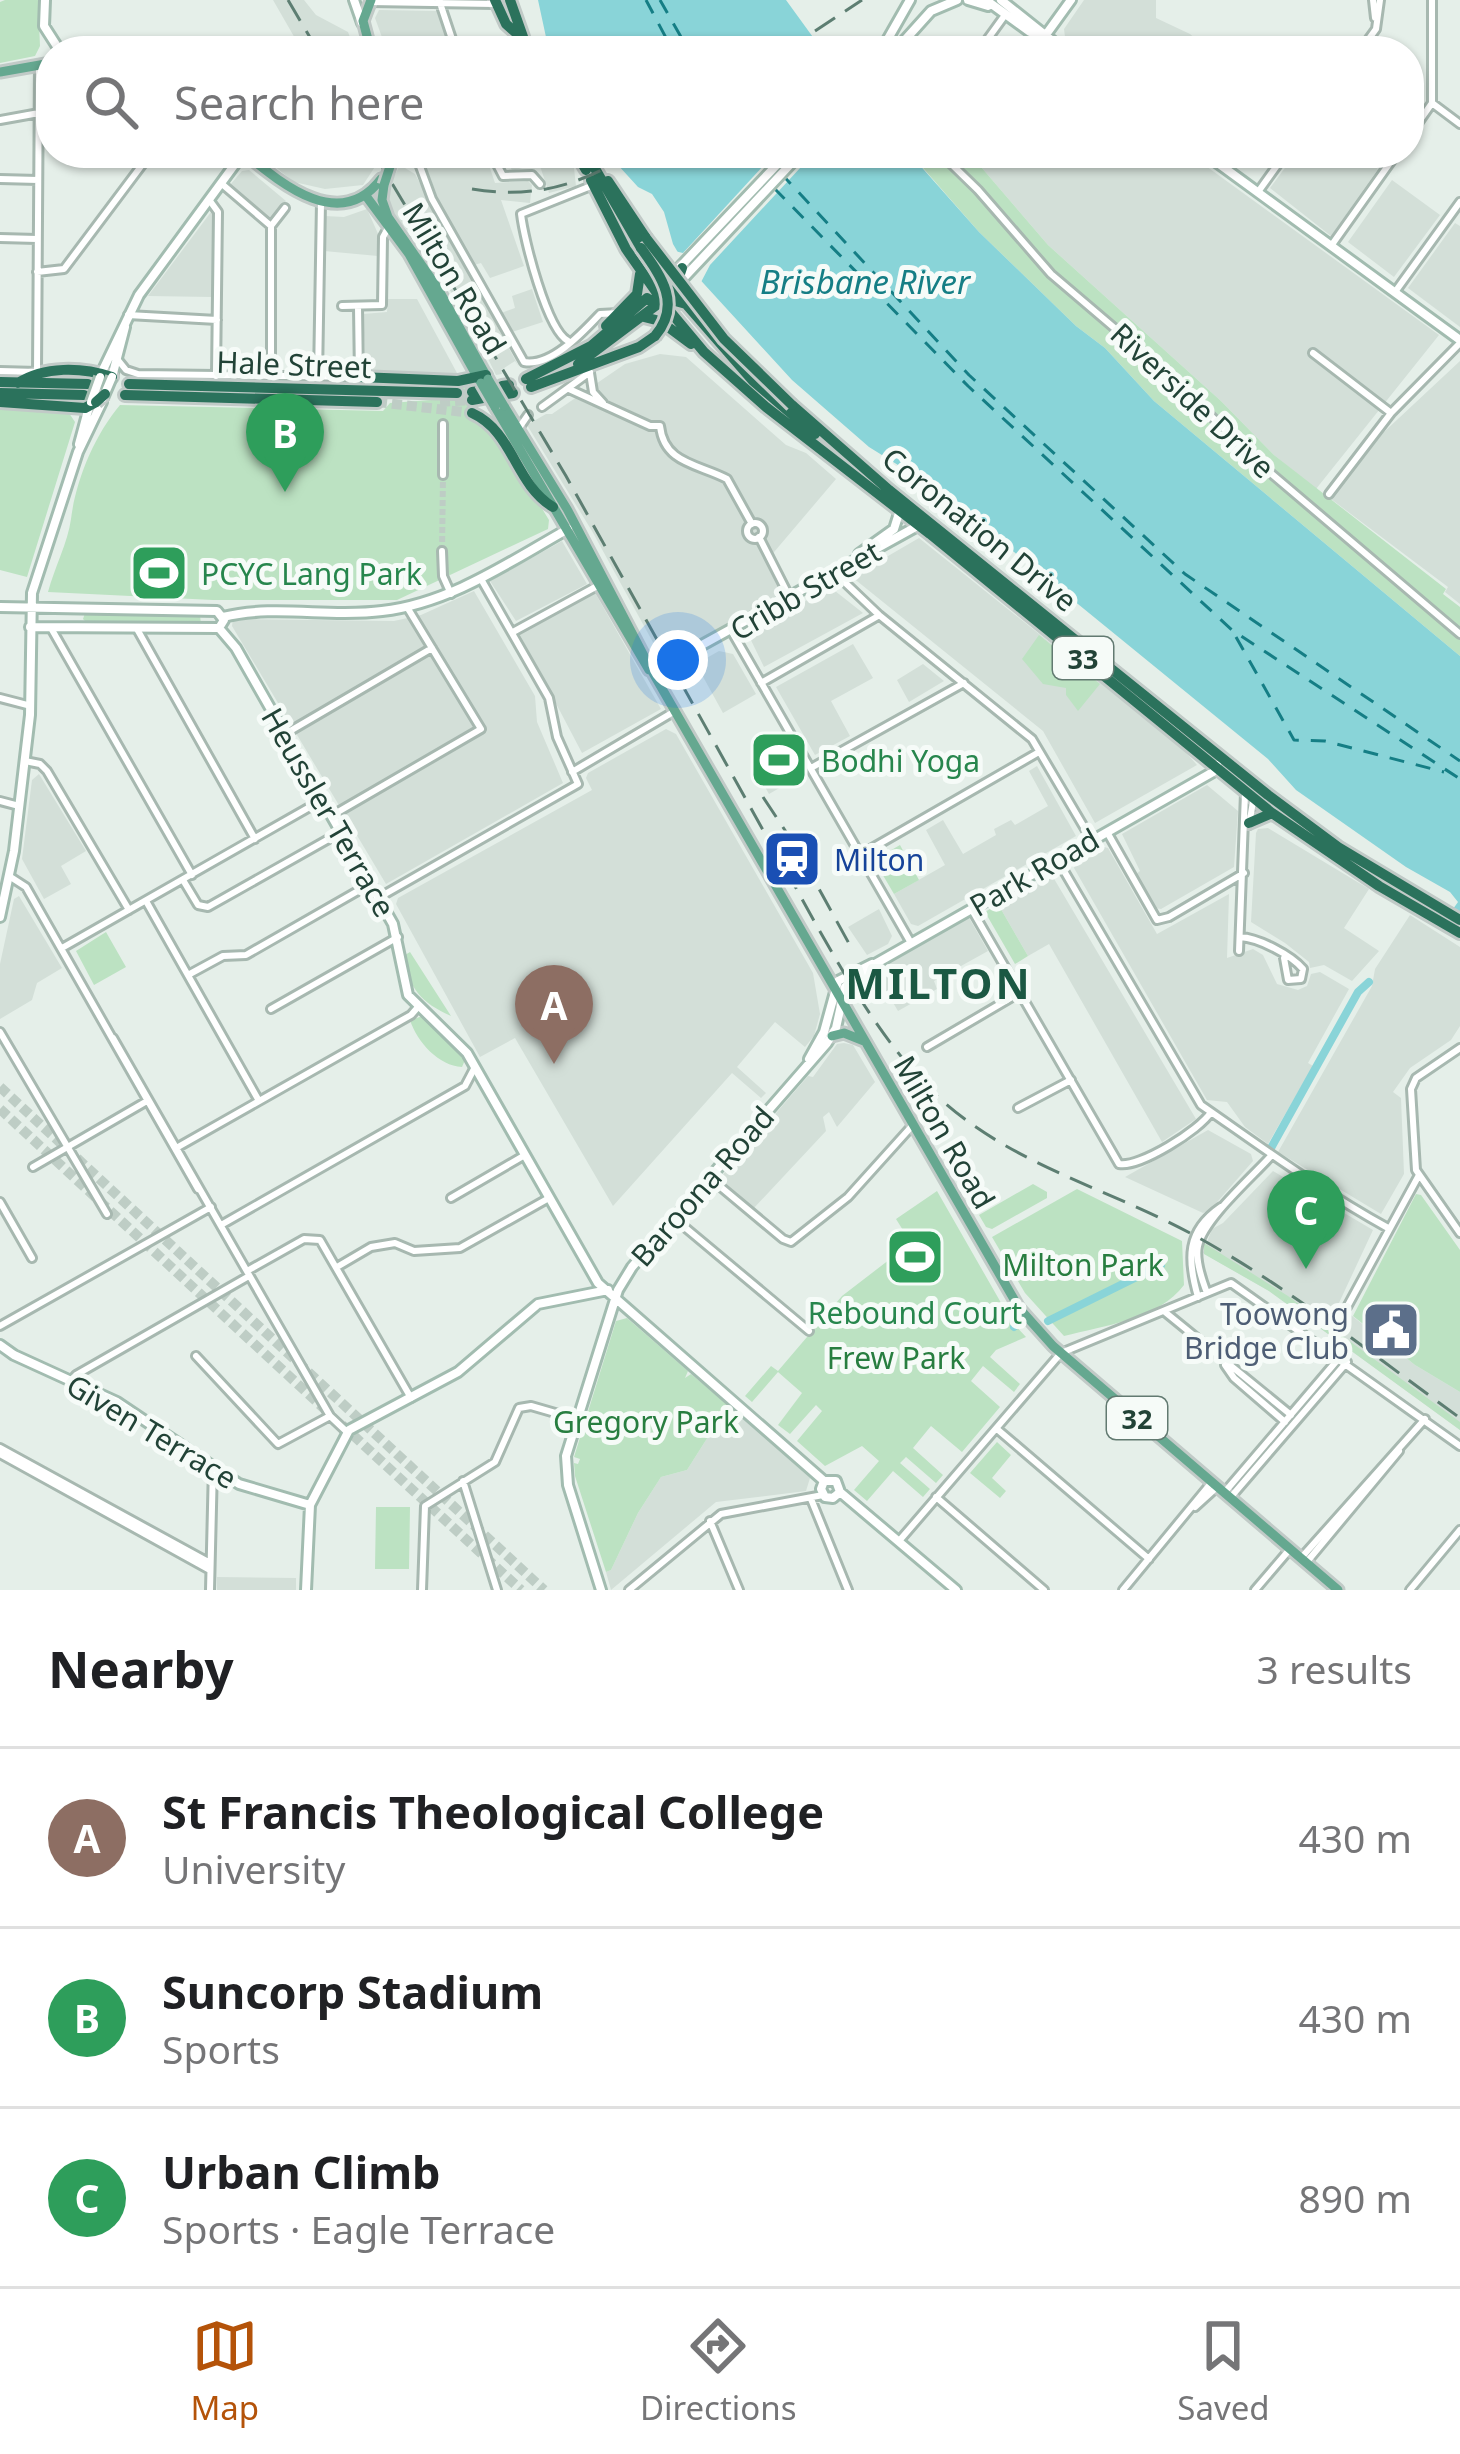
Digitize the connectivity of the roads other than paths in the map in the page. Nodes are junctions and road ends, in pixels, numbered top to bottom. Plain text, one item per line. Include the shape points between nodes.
1 (45, 0) edge
2 (354, 0) edge
3 (403, 0) edge
4 (439, 0) edge
5 (476, 0) edge
6 (910, 0) edge
7 (957, 0) edge
8 (968, 0) edge
9 (986, 0) edge
10 (1001, 0) edge
11 (1071, 0) edge
12 (1377, 0) edge
13 (1432, 0) edge
14 (370, 1) edge
15 (501, 2) edge
16 (1005, 15) junction
17 (50, 36) edge
18 (366, 36) joint
19 (451, 36) edge
20 (520, 36) edge
21 (890, 36) edge
22 (908, 36) edge
23 (990, 36) edge
24 (1045, 36) junction
25 (1370, 36) edge
26 (36, 66) edge
27 (0, 72) edge
28 (1432, 103) junction
29 (36, 114) edge
30 (1424, 114) edge
31 (0, 120) edge
32 (1460, 124) edge
33 (38, 168) edge
34 (140, 168) edge
35 (232, 168) edge
36 (263, 168) edge
37 (389, 168) edge
38 (421, 168) edge
39 (498, 168) edge
40 (584, 168) edge
41 (597, 168) edge
42 (775, 168) edge
43 (786, 168) edge
44 (955, 168) edge
45 (1225, 168) edge
46 (1275, 168) edge
47 (1386, 168) edge
48 (590, 178) junction
49 (0, 179) edge
50 (38, 180) junction
51 (383, 182) junction
52 (222, 184) junction
53 (540, 184) dead end
54 (1258, 192) junction
55 (366, 196) junction
56 (210, 200) junction
57 (321, 202) junction
58 (1460, 202) edge
59 (285, 208) dead end
60 (271, 226) junction
61 (391, 232) junction
62 (0, 238) edge
63 (37, 239) junction
64 (644, 243) junction
65 (1331, 246) junction
66 (640, 270) junction
67 (37, 272) junction
68 (684, 273) junction
69 (1395, 292) junction
70 (657, 298) junction
71 (679, 300) junction
72 (342, 306) dead end
73 (358, 307) junction
74 (619, 313) junction
75 (644, 317) junction
76 (127, 320) junction
77 (217, 320) junction
78 (566, 340) junction
79 (1460, 342) edge
80 (704, 352) junction
81 (727, 353) junction
82 (1313, 353) dead end
83 (578, 354) junction
84 (620, 354) junction
85 (118, 360) junction
86 (0, 371) edge
87 (37, 372) junction
88 (566, 372) junction
89 (590, 372) junction
90 (727, 374) junction
91 (216, 376) junction
92 (271, 376) junction
93 (318, 377) junction
94 (365, 378) junction
95 (0, 382) edge
96 (18, 383) junction
97 (299, 386) junction
98 (569, 389) junction
99 (479, 390) junction
100 (97, 391) junction
101 (458, 393) dead end
102 (505, 395) junction
103 (0, 398) edge
104 (376, 402) tunnel mouth
105 (606, 405) junction
106 (542, 407) dead end
107 (1391, 413) junction
108 (528, 415) dead end
109 (443, 424) dead end
110 (519, 428) junction
111 (443, 475) tunnel mouth
112 (889, 490) junction
113 (1329, 494) dead end
114 (553, 507) junction
115 (900, 510) junction
116 (923, 523) junction
117 (571, 527) junction
118 (442, 551) tunnel mouth
119 (844, 567) junction
120 (835, 573) junction
121 (481, 578) junction
122 (601, 584) junction
123 (451, 594) junction
124 (790, 598) junction
125 (0, 607) edge
126 (30, 607) junction
127 (69, 607) junction
128 (86, 607) junction
129 (407, 607) junction
130 (211, 612) junction
131 (879, 615) junction
132 (224, 617) junction
133 (30, 627) junction
134 (50, 627) junction
135 (68, 627) junction
136 (84, 628) junction
137 (214, 628) junction
138 (137, 629) junction
139 (513, 632) junction
140 (731, 632) junction
141 (1460, 634) edge
142 (432, 648) junction
143 (682, 656) dead end
144 (667, 665) dead end
145 (653, 674) junction
146 (761, 683) junction
147 (964, 683) junction
148 (0, 698) edge
149 (31, 706) junction
150 (675, 712) junction
151 (285, 734) junction
152 (1202, 740) junction
153 (1040, 752) junction
154 (1205, 754) junction
155 (25, 761) junction
156 (1216, 765) junction
157 (811, 768) junction
158 (1241, 771) junction
159 (572, 772) junction
160 (1194, 780) junction
161 (1249, 793) junction
162 (322, 800) junction
163 (0, 801) edge
164 (19, 806) junction
165 (1272, 813) junction
166 (332, 816) junction
167 (1249, 823) junction
168 (1106, 830) junction
169 (341, 832) junction
170 (255, 839) junction
171 (1091, 839) junction
172 (1246, 840) junction
173 (860, 855) junction
174 (1057, 859) junction
175 (192, 874) junction
176 (1244, 874) junction
177 (9, 876) junction
178 (183, 880) junction
179 (370, 884) junction
180 (378, 898) junction
181 (146, 901) junction
182 (971, 908) junction
183 (128, 910) junction
184 (1437, 914) junction
185 (0, 917) edge
186 (1459, 928) edge
187 (398, 937) junction
188 (1240, 937) junction
189 (910, 943) junction
190 (62, 948) junction
191 (1239, 951) dead end
192 (1284, 958) dead end
193 (875, 964) junction
194 (188, 975) junction
195 (833, 989) junction
196 (1019, 993) junction
197 (841, 1001) junction
198 (418, 1007) junction
199 (271, 1009) dead end
200 (0, 1032) edge
201 (832, 1036) junction
202 (113, 1038) junction
203 (864, 1040) junction
204 (927, 1047) dead end
205 (1458, 1054) edge
206 (806, 1066) junction
207 (475, 1067) junction
208 (1071, 1080) junction
209 (147, 1101) junction
210 (259, 1101) junction
211 (1018, 1108) dead end
212 (1211, 1112) junction
213 (914, 1125) junction
214 (178, 1147) junction
215 (67, 1148) junction
216 (525, 1155) junction
217 (1270, 1157) junction
218 (33, 1167) dead end
219 (1419, 1175) junction
220 (710, 1178) junction
221 (204, 1196) junction
222 (451, 1198) dead end
223 (549, 1198) junction
224 (0, 1202) edge
225 (211, 1207) junction
226 (107, 1214) dead end
227 (675, 1219) junction
228 (221, 1225) junction
229 (1388, 1228) junction
230 (1460, 1233) edge
231 (32, 1258) dead end
232 (337, 1267) junction
233 (249, 1274) junction
234 (621, 1286) junction
235 (606, 1290) junction
236 (1202, 1295) junction
237 (616, 1298) junction
238 (1347, 1307) dead end
239 (1165, 1312) junction
240 (0, 1326) edge
241 (809, 1331) dead end
242 (1, 1347) edge
243 (1061, 1353) junction
244 (196, 1356) dead end
245 (1344, 1359) junction
246 (72, 1381) junction
247 (411, 1398) junction
248 (330, 1416) junction
249 (1288, 1418) junction
250 (576, 1419) junction
251 (1425, 1419) junction
252 (996, 1428) junction
253 (347, 1432) junction
254 (1460, 1446) edge
255 (0, 1451) edge
256 (213, 1466) junction
257 (463, 1481) junction
258 (824, 1481) junction
259 (1221, 1490) junction
260 (840, 1492) junction
261 (823, 1495) junction
262 (936, 1497) junction
263 (812, 1499) junction
264 (310, 1505) junction
265 (710, 1521) junction
266 (1460, 1529) edge
267 (899, 1541) junction
268 (1290, 1549) junction
269 (1149, 1559) junction
270 (1303, 1560) junction
271 (210, 1566) junction
272 (210, 1590) edge
273 (306, 1590) edge
274 (422, 1590) edge
275 (497, 1590) edge
276 (601, 1590) edge
277 (628, 1590) edge
278 (739, 1590) edge
279 (848, 1590) edge
280 (956, 1590) edge
281 (1044, 1590) edge
282 (1123, 1590) edge
283 (1255, 1590) edge
284 (1338, 1590) edge
285 (1410, 1590) edge

1 - 17 street
2 - 18 street
3 - 4 street
3 - 14 street
4 - 5 street
4 - 19 street
5 - 15 street
6 - 21 street
7 - 22 street via 931,11
8 - 16 street
9 - 16 street
10 - 24 street
11 - 24 street
12 - 25 street
13 - 28 street
14 - 18 main road
15 - 20 highway
16 - 23 street
16 - 24 street
26 - 27 main road
28 - 30 street
28 - 32 street
29 - 31 street
33 - 50 street
34 - 67 street via 64,269
35 - 52 street
36 - 57 main road
37 - 51 main road, Milton Road, bridge
38 - 78 street via 520,358 531,365
39 - 53 street via 502,176 532,175
40 - 48 highway, Coronation Drive
41 - 64 highway
42 - 68 street
43 - 68 street
44 - 141 street, Riverside Drive via 1052,274
45 - 54 street
46 - 54 street
47 - 65 street
48 - 66 highway, Coronation Drive
48 - 78 street via 521,217 555,331
49 - 50 street
50 - 63 street
51 - 55 main road
51 - 99 main road, Milton Road / 32 via 388,217 437,287
52 - 56 street
52 - 60 street
54 - 65 street
55 - 57 main road
55 - 61 main road, Milton Road / 32
56 - 76 street
56 - 77 street via 218,212
57 - 93 street
58 - 69 street
59 - 60 street
60 - 92 street
61 - 73 street via 382,305
61 - 99 main road, Milton Road / 32
62 - 63 street
63 - 67 street
64 - 84 highway, bridge via 669,298 666,319 655,337
64 - 112 highway, Coronation Drive / 33, bridge via 724,339
65 - 69 street
66 - 70 highway, Coronation Drive / 33
66 - 74 highway via 639,290
67 - 87 street
68 - 70 street
68 - 71 highway
68 - 81 street via 692,301
69 - 79 street
70 - 71 highway
70 - 75 highway
70 - 80 highway, Coronation Drive / 33
70 - 83 highway
71 - 81 highway
71 - 90 highway
72 - 73 street
73 - 94 street
74 - 78 street via 604,312
74 - 83 highway
75 - 80 highway
75 - 88 highway
76 - 77 street
76 - 85 street
76 - 100 street
77 - 91 street
79 - 107 street
80 - 90 highway, Coronation Drive / 33
81 - 112 highway
82 - 107 street
83 - 88 highway via 528,383
84 - 88 highway
84 - 89 highway
85 - 91 street, Hale Street via 136,374
85 - 100 street
86 - 87 street
87 - 96 highway
87 - 100 highway
89 - 98 street
89 - 105 street via 593,392
90 - 115 highway, Coronation Drive / 33
91 - 92 street, Hale Street
92 - 93 street, Hale Street
93 - 94 street, Hale Street
94 - 97 highway
94 - 99 highway via 458,381
95 - 96 highway
96 - 100 highway
97 - 101 highway, Hale Street
97 - 104 highway, Hale Street via 127,390
98 - 105 street
98 - 106 street
99 - 102 main road, Milton Road / 32, bridge
99 - 114 highway via 529,488
100 - 103 highway
100 - 126 street
102 - 110 main road, Milton Road / 32
102 - 114 main road, Milton Road / 32
105 - 124 street via 658,424 682,463 727,479 761,527
107 - 113 street
108 - 110 street
109 - 111 street
110 - 117 main road, Milton Road / 32
112 - 116 highway, Coronation Drive / 33
114 - 117 main road, Milton Road / 32
115 - 116 highway, Coronation Drive / 33
115 - 119 street via 893,529
116 - 119 street, Cribb Street
116 - 152 highway, Coronation Drive / 33
116 - 154 highway, Coronation Drive / 33
117 - 121 street
117 - 122 main road, Milton Road / 32
118 - 123 street
119 - 120 street, Cribb Street
120 - 124 street, Cribb Street
120 - 131 street
121 - 123 street
121 - 139 street
122 - 139 street
122 - 145 main road, Milton Road / 32
123 - 129 street
124 - 140 street, Cribb Street
125 - 126 street
126 - 127 street
126 - 133 street
127 - 128 street
127 - 135 street
128 - 130 street
128 - 136 street
129 - 132 street
129 - 142 street
130 - 132 street
130 - 137 street via 206,619
131 - 146 street
131 - 147 street
132 - 137 street
133 - 134 street
133 - 149 street
134 - 135 street
134 - 175 street
135 - 136 street
136 - 138 street
137 - 138 street
137 - 151 street, Heussler Terrace via 236,648
138 - 170 street
139 - 159 street via 549,698
140 - 143 street, Cribb Street
140 - 146 street
142 - 151 street
142 - 166 street via 481,729
144 - 145 street
145 - 150 main road, Milton Road / 32
146 - 157 street
147 - 153 street
147 - 157 street
148 - 149 street
149 - 155 street
150 - 159 street
150 - 195 main road, Milton Road / 32
151 - 162 street, Heussler Terrace
152 - 156 street
152 - 158 highway, Coronation Drive / 33
153 - 171 street
153 - 173 street
154 - 156 highway, Coronation Drive / 33
154 - 160 street
155 - 164 street
155 - 183 street via 47,770
156 - 160 street, Park Road
156 - 161 highway, Coronation Drive / 33
157 - 173 street
158 - 161 street
158 - 184 highway, Coronation Drive / 33
159 - 180 street via 578,784
160 - 168 street, Park Road
161 - 165 highway, Coronation Drive / 33
161 - 167 street
161 - 172 street
162 - 166 street, Heussler Terrace
162 - 170 street
163 - 164 street
164 - 177 street
165 - 167 highway
165 - 184 highway, Coronation Drive / 33
166 - 169 street, Heussler Terrace
167 - 172 street
168 - 171 street, Park Road
168 - 176 street via 1160,920
169 - 178 street via 208,908
169 - 179 street, Heussler Terrace
170 - 175 street
171 - 174 street, Park Road
172 - 176 street
173 - 189 street
174 - 182 street, Park Road
174 - 212 street via 1196,1100
175 - 178 street
176 - 188 street
177 - 185 street
177 - 190 street via 24,884
178 - 181 street
179 - 180 street, Heussler Terrace
179 - 194 street via 246,956 223,956
180 - 187 street, Heussler Terrace
181 - 183 street
181 - 194 street
182 - 189 street, Park Road
182 - 196 street
183 - 190 street
184 - 186 highway, Coronation Drive / 33
187 - 198 street, Heussler Terrace via 403,985
187 - 199 street
188 - 191 street
188 - 192 street
189 - 193 street, Park Road
190 - 202 street
193 - 195 street, Park Road
193 - 197 street, Park Road via 847,984
194 - 210 street
195 - 197 main road, Milton Road / 32
195 - 206 street, Baroona Road
196 - 204 street
196 - 208 street
197 - 201 street, Baroona Road
197 - 203 main road, Milton Road / 32
198 - 207 street, Heussler Terrace
198 - 210 street
200 - 215 street
201 - 203 main road
201 - 206 street, Baroona Road
202 - 209 street
202 - 214 street
203 - 213 main road, Milton Road / 32
205 - 219 street via 1412,1085
206 - 220 street, Baroona Road
207 - 216 street, Heussler Terrace
207 - 228 street via 465,1086
208 - 211 street
208 - 212 street via 1124,1167
209 - 215 street
209 - 221 street
210 - 214 street
212 - 217 street
213 - 220 street via 848,1197 791,1242
213 - 243 main road, Milton Road / 32 via 1007,1290
214 - 221 street
215 - 218 street
215 - 226 street
216 - 222 street
216 - 223 street, Heussler Terrace
217 - 229 street
217 - 236 street via 1197,1247
219 - 229 street
219 - 230 street
220 - 227 street, Baroona Road
221 - 225 street
223 - 232 street via 460,1248 414,1251 394,1243
223 - 235 street, Heussler Terrace
224 - 231 street
225 - 228 street
225 - 240 street
227 - 234 street, Baroona Road
227 - 241 street
228 - 233 street
229 - 238 street
232 - 233 street via 316,1237
232 - 247 street
233 - 246 street
233 - 248 street
234 - 235 street
234 - 237 street, Baroona Road
235 - 237 street, Heussler Terrace
235 - 247 street via 538,1304 458,1372
236 - 239 street
236 - 245 street via 1236,1283
237 - 250 street, Baroona Road
237 - 258 street, Heussler Terrace
239 - 243 street
239 - 249 street
242 - 246 street, Given Terrace
243 - 252 street
243 - 259 main road, Milton Road / 32
244 - 248 street via 278,1444
245 - 249 street
245 - 251 street
245 - 259 street
246 - 256 street, Given Terrace
247 - 253 street
248 - 253 street
249 - 259 street
250 - 257 street via 519,1408 495,1462
250 - 276 street, Baroona Road via 567,1477
251 - 254 street
251 - 270 street
252 - 262 street
252 - 269 street
253 - 264 street
255 - 271 street
256 - 264 street, Given Terrace via 239,1484
256 - 271 street
257 - 274 street via 422,1510
257 - 275 street
258 - 260 street, Heussler Terrace via 836,1481
258 - 261 street
259 - 268 main road, Milton Road / 32
259 - 269 street
260 - 261 street
260 - 267 street, Heussler Terrace
261 - 263 street
262 - 267 street
262 - 281 street
263 - 265 street via 730,1510
263 - 279 street
264 - 273 street
265 - 277 street
265 - 278 street
266 - 285 street
267 - 280 street, Heussler Terrace
268 - 270 main road, Milton Road / 32
268 - 283 street
269 - 282 street
270 - 284 main road, Milton Road / 32
271 - 272 street

